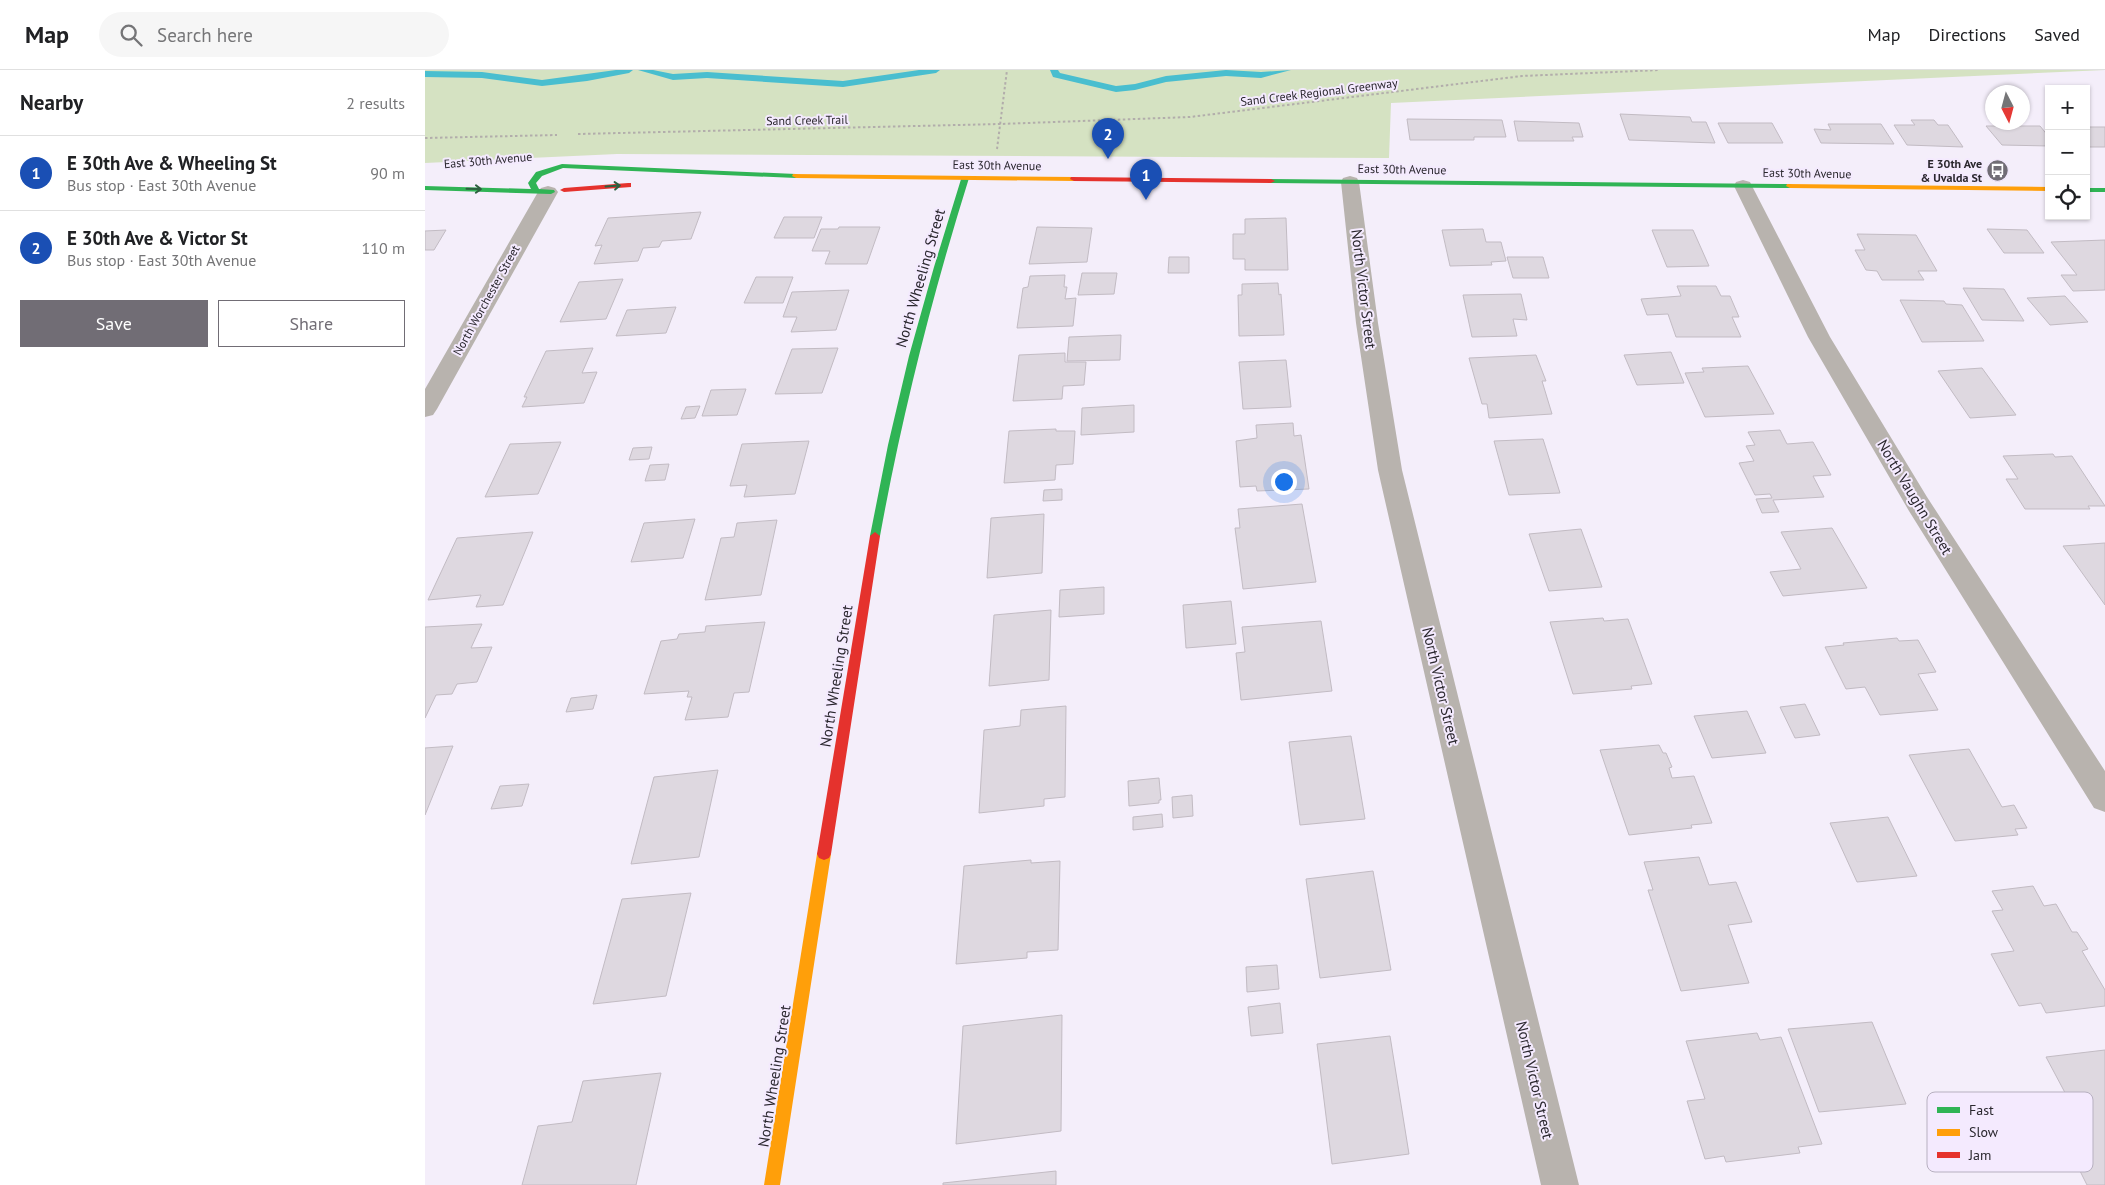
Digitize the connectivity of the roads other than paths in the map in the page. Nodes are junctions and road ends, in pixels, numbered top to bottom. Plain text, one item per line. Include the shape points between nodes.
1 (554, 168) junction
2 (576, 168) junction
3 (524, 171) dead end
4 (755, 176) junction
5 (455, 177) dead end
6 (965, 178) junction
7 (425, 180) edge
8 (669, 182) dead end
9 (1350, 182) junction
10 (640, 184) dead end
11 (1743, 186) junction
12 (425, 188) edge
13 (2045, 189) edge
14 (2090, 190) edge
15 (2105, 190) edge
16 (549, 191) junction
17 (425, 409) edge
18 (2105, 798) edge
19 (772, 1185) edge
20 (1560, 1185) edge

1 - 2 street, East 30th Avenue
1 - 3 street, East 30th Avenue
1 - 16 street via 534,178 532,183
2 - 4 street, East 30th Avenue
2 - 16 street via 582,174 577,182
4 - 6 street, East 30th Avenue
4 - 8 street, East 30th Avenue
5 - 7 street, East 30th Avenue
6 - 9 street, East 30th Avenue
6 - 19 street, North Wheeling Street via 939,259 885,478
9 - 11 street, East 30th Avenue
9 - 20 street, North Victor Street via 1390,470
16 -> 10 street, East 30th Avenue
11 - 13 street, East 30th Avenue
11 - 18 street, North Vaughn Street via 1819,338 1917,504
12 -> 16 street, East 30th Avenue
14 - 15 street
16 - 17 street, North Worchester Street

